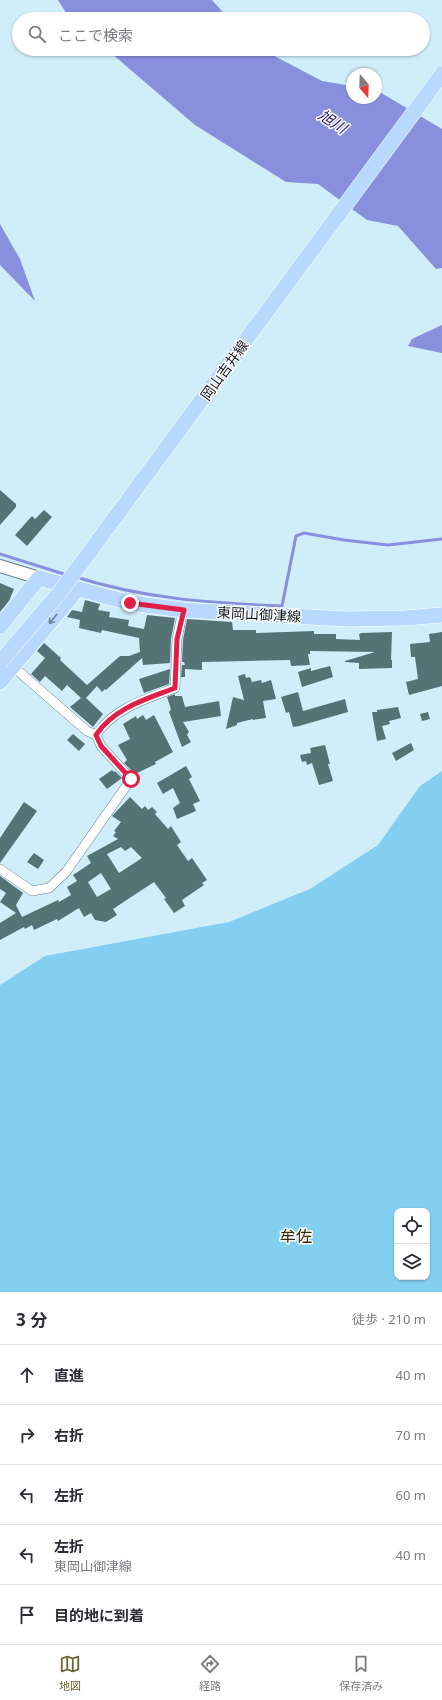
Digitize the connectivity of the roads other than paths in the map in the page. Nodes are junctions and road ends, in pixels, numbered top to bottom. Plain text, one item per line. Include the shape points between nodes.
1 (442, 74) edge
2 (0, 566) edge
3 (39, 578) junction
4 (78, 589) junction
5 (184, 610) junction
6 (442, 615) edge
7 (0, 626) edge
8 (0, 656) edge
9 (7, 664) edge
10 (0, 682) edge
11 (96, 735) junction
12 (0, 869) edge

1 - 9 main road, 岡山吉井線, bridge
2 - 3 street
3 - 4 main road, 東岡山御津線
3 - 7 main road
4 - 5 main road, 東岡山御津線 via 130,603
4 -> 9 main road
5 - 6 main road, 東岡山御津線 via 346,619
5 - 11 street via 177,639 175,688 133,704 103,724
8 - 9 street
9 - 10 main road
9 - 11 street via 87,731
11 - 12 street via 101,746 131,779 70,866 49,888 32,891

